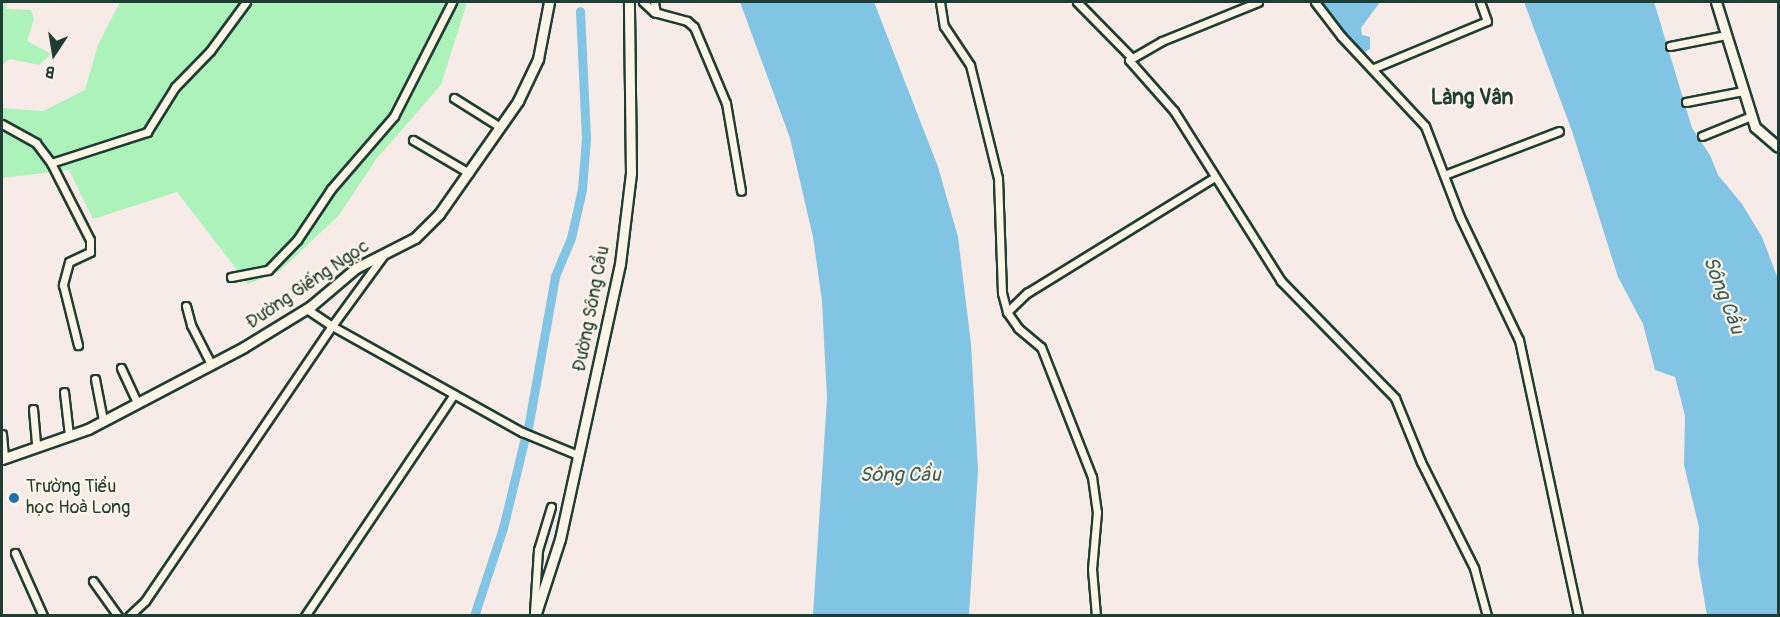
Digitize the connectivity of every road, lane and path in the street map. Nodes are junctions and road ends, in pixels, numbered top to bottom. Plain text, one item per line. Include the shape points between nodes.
1 (246, 2) edge
2 (452, 2) edge
3 (549, 2) edge
4 (629, 2) edge
5 (643, 2) edge
6 (654, 2) edge
7 (940, 2) edge
8 (1077, 2) edge
9 (1258, 2) edge
10 (1315, 2) edge
11 (1480, 2) edge
12 (1716, 2) edge
13 (657, 13) junction
14 (1726, 35) junction
15 (1670, 46) dead end
16 (1132, 58) junction
17 (1374, 68) junction
18 (1743, 91) junction
19 (454, 98) dead end
20 (1686, 102) dead end
21 (1751, 116) junction
22 (2, 123) edge
23 (500, 127) junction
24 (1559, 131) dead end
25 (1702, 136) dead end
26 (414, 140) dead end
27 (1779, 147) edge
28 (51, 163) junction
29 (470, 173) junction
30 (1444, 175) junction
31 (1215, 177) junction
32 (741, 191) dead end
33 (384, 254) junction
34 (231, 277) dead end
35 (186, 306) dead end
36 (308, 309) junction
37 (1007, 312) junction
38 (332, 326) junction
39 (78, 345) dead end
40 (211, 364) junction
41 (121, 368) dead end
42 (94, 380) dead end
43 (64, 392) dead end
44 (454, 394) junction
45 (137, 402) junction
46 (33, 409) dead end
47 (104, 420) junction
48 (2, 434) edge
49 (69, 435) junction
50 (36, 447) junction
51 (578, 455) junction
52 (3, 458) edge
53 (551, 507) dead end
54 (15, 554) dead end
55 (93, 581) dead end
56 (43, 615) edge
57 (118, 615) edge
58 (129, 615) edge
59 (305, 615) edge
60 (535, 615) edge
61 (1096, 615) edge
62 (1486, 615) edge
63 (1578, 615) edge

1 - 28 street via 224,34 175,87 147,132
2 - 34 street via 394,116 331,189 297,240 268,270
3 - 23 main road, Đường Giếng Ngọc via 538,59
4 - 51 main road, Đường Sông Cầu via 631,173 620,264
5 - 13 street
6 - 13 street
7 - 37 street via 944,26 970,65 998,178 1002,293
8 - 16 street
9 - 16 street via 1162,41
10 - 17 street via 1341,36
11 - 17 street via 1487,21
12 - 14 main road
13 - 32 street via 691,22 709,57 726,103
14 - 15 street
14 - 18 main road
16 - 31 street via 1129,60 1174,111
17 - 30 street via 1425,126
18 - 20 street
18 - 21 main road
19 - 23 street
21 - 25 street
21 - 27 main road via 1762,136
22 - 28 street via 32,139
23 - 29 main road, Đường Giếng Ngọc
24 - 30 street
26 - 29 street
28 - 39 street via 90,240 90,252 69,262 63,285
29 - 33 main road, Đường Giếng Ngọc via 415,238
30 - 63 street via 1519,340
31 - 37 street via 1027,293
31 - 62 street via 1281,281 1395,398 1421,462 1474,568
33 - 36 main road, Đường Giếng Ngọc via 356,268
33 - 38 street
35 - 40 street
36 - 38 street
36 - 40 main road, Đường Giếng Ngọc
37 - 61 street via 1018,328 1041,347 1092,477 1097,512 1092,569
38 - 44 street
38 - 58 street via 145,601
40 - 45 main road, Đường Giếng Ngọc
41 - 45 street
42 - 47 street
43 - 49 street
44 - 51 street via 522,432
44 - 59 street
45 - 47 main road, Đường Giếng Ngọc
46 - 50 street
47 - 49 main road, Đường Giếng Ngọc
48 - 52 street
49 - 50 main road, Đường Giếng Ngọc
50 - 52 main road, Đường Giếng Ngọc
51 - 60 main road, Đường Sông Cầu via 560,539
53 - 60 street via 538,550
54 - 56 street
55 - 57 street

